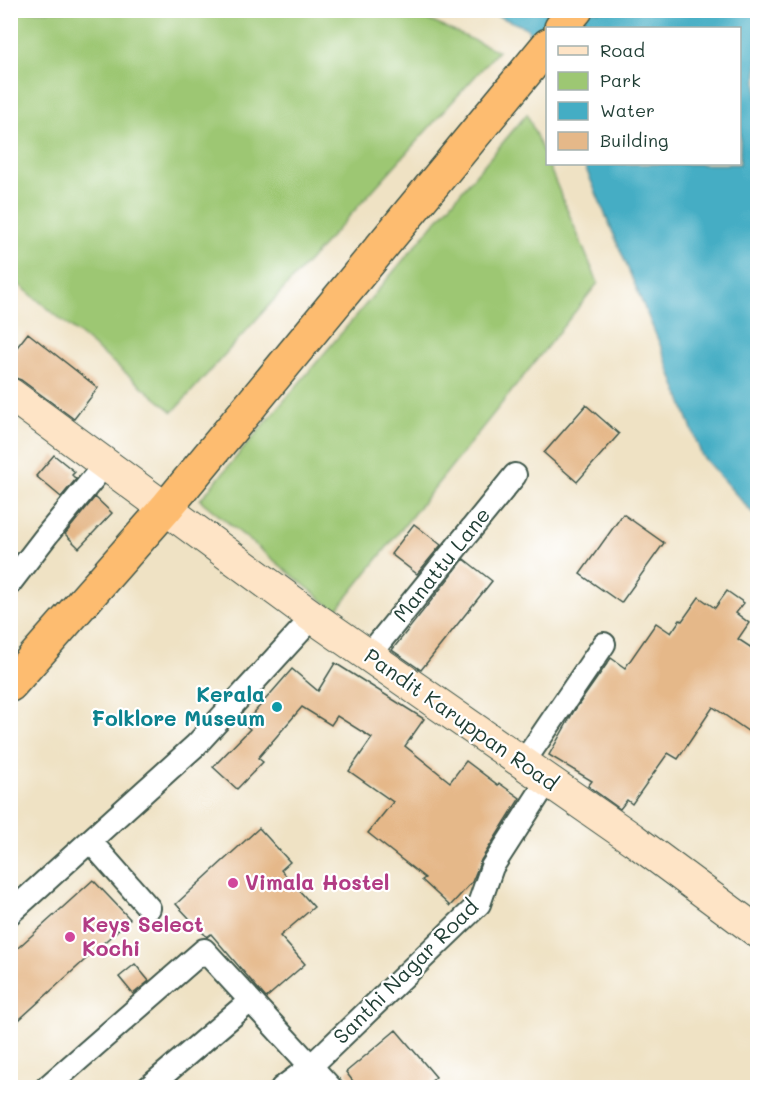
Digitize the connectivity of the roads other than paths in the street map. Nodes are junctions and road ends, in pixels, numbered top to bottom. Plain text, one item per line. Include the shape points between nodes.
1 (576, 10) edge
2 (562, 27) edge
3 (546, 47) edge
4 (10, 394) edge
5 (106, 463) junction
6 (515, 475) dead end
7 (166, 508) junction
8 (10, 583) edge
9 (313, 617) junction
10 (604, 644) dead end
11 (369, 655) junction
12 (10, 685) edge
13 (536, 772) junction
14 (90, 841) junction
15 (149, 908) dead end
16 (10, 913) edge
17 (758, 932) edge
18 (250, 1001) junction
19 (310, 1067) junction
20 (46, 1088) edge
21 (148, 1088) edge
22 (282, 1088) edge
23 (331, 1088) edge

1 - 2 highway
3 - 7 highway
4 - 5 main road, Pandit Karuppan Road
5 - 7 main road, Pandit Karuppan Road
5 - 8 street
6 - 11 street, Manattu Lane
7 - 9 main road, Pandit Karuppan Road
7 - 12 highway
9 - 11 main road, Pandit Karuppan Road
9 - 14 street via 196,745
10 - 13 street, Santhi Nagar Road
11 - 13 main road, Pandit Karuppan Road
13 - 17 main road, Pandit Karuppan Road
13 - 19 street, Santhi Nagar Road via 479,904
14 - 15 street
14 - 16 street
18 - 19 street
18 - 20 street via 204,950
18 - 21 street
19 - 22 street, Santhi Nagar Road
19 - 23 street

